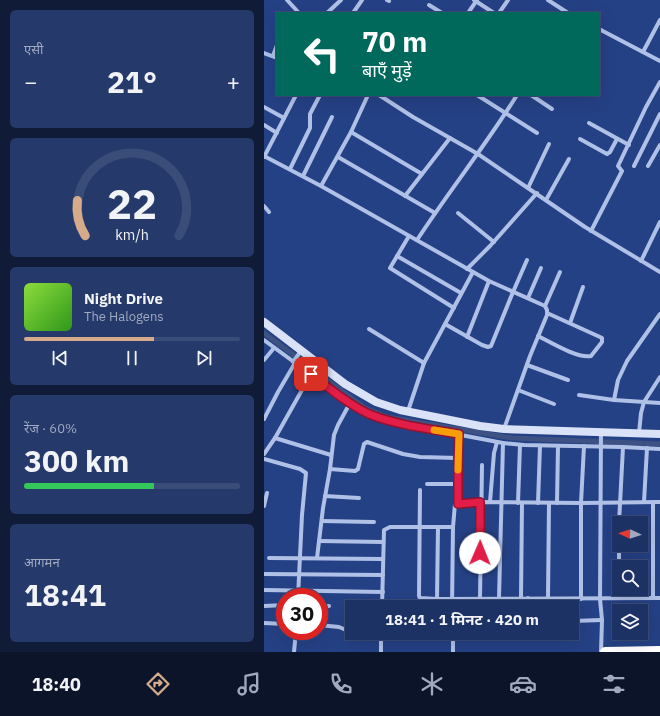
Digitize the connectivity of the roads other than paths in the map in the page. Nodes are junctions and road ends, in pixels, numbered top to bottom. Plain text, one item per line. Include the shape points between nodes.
1 (287, 0) edge
2 (341, 0) edge
3 (362, 0) edge
4 (476, 0) edge
5 (508, 0) edge
6 (548, 0) edge
7 (429, 5) dead end
8 (298, 12) edge
9 (328, 12) edge
10 (355, 12) edge
11 (440, 12) edge
12 (469, 12) edge
13 (493, 12) edge
14 (500, 12) edge
15 (565, 12) edge
16 (660, 20) edge
17 (600, 30) edge
18 (642, 52) junction
19 (264, 53) edge
20 (275, 57) edge
21 (660, 61) edge
22 (660, 82) edge
23 (295, 96) edge
24 (319, 96) edge
25 (368, 96) edge
26 (381, 96) edge
27 (479, 96) edge
28 (516, 96) edge
29 (532, 96) edge
30 (264, 107) edge
31 (552, 109) dead end
32 (505, 113) junction
33 (660, 114) edge
34 (332, 117) dead end
35 (284, 118) junction
36 (589, 123) dead end
37 (264, 125) edge
38 (351, 132) junction
39 (277, 133) junction
40 (537, 133) dead end
41 (450, 138) junction
42 (580, 139) dead end
43 (618, 139) junction
44 (549, 144) dead end
45 (629, 145) junction
46 (660, 145) edge
47 (478, 154) junction
48 (264, 156) edge
49 (338, 157) junction
50 (568, 159) dead end
51 (634, 166) dead end
52 (648, 166) dead end
53 (290, 169) junction
54 (422, 174) junction
55 (303, 176) junction
56 (321, 186) junction
57 (528, 188) junction
58 (537, 193) junction
59 (405, 196) junction
60 (546, 200) junction
61 (264, 206) edge
62 (269, 212) dead end
63 (435, 213) junction
64 (458, 213) dead end
65 (660, 222) edge
66 (591, 231) junction
67 (409, 236) junction
68 (417, 240) junction
69 (494, 242) junction
70 (397, 256) junction
71 (527, 260) dead end
72 (641, 261) junction
73 (541, 268) dead end
74 (466, 269) junction
75 (473, 272) junction
76 (560, 272) dead end
77 (660, 272) edge
78 (489, 281) junction
79 (583, 287) dead end
80 (513, 292) junction
81 (462, 293) junction
82 (528, 298) junction
83 (545, 306) junction
84 (454, 308) junction
85 (547, 313) junction
86 (660, 314) edge
87 (264, 322) edge
88 (570, 323) junction
89 (445, 324) junction
90 (369, 329) dead end
91 (467, 336) junction
92 (538, 336) junction
93 (264, 340) edge
94 (274, 348) junction
95 (296, 358) junction
96 (264, 360) edge
97 (424, 363) junction
98 (527, 364) junction
99 (311, 374) junction
100 (660, 378) edge
101 (568, 380) dead end
102 (654, 387) junction
103 (660, 387) edge
104 (518, 390) junction
105 (579, 395) dead end
106 (614, 400) junction
107 (644, 402) junction
108 (350, 403) junction
109 (660, 403) edge
110 (554, 404) dead end
111 (408, 412) junction
112 (264, 419) edge
113 (504, 428) junction
114 (639, 433) junction
115 (459, 434) junction
116 (601, 434) junction
117 (660, 434) edge
118 (275, 438) junction
119 (497, 442) junction
120 (503, 443) junction
121 (602, 444) junction
122 (520, 445) junction
123 (540, 446) junction
124 (558, 446) junction
125 (584, 446) junction
126 (623, 447) junction
127 (647, 448) junction
128 (660, 449) edge
129 (264, 454) edge
130 (331, 455) junction
131 (458, 458) junction
132 (264, 459) edge
133 (482, 465) dead end
134 (330, 469) junction
135 (427, 484) dead end
136 (458, 484) junction
137 (420, 490) dead end
138 (267, 493) dead end
139 (325, 496) junction
140 (359, 498) dead end
141 (480, 502) junction
142 (490, 502) junction
143 (501, 502) junction
144 (644, 502) junction
145 (653, 502) junction
146 (660, 502) edge
147 (520, 503) junction
148 (538, 503) junction
149 (549, 503) junction
150 (557, 503) junction
151 (581, 503) junction
152 (601, 503) junction
153 (620, 503) junction
154 (458, 504) junction
155 (264, 506) edge
156 (620, 516) edge
157 (322, 521) junction
158 (374, 522) dead end
159 (420, 527) junction
160 (438, 527) junction
161 (453, 527) junction
162 (319, 541) junction
163 (383, 542) junction
164 (269, 558) dead end
165 (299, 558) junction
166 (317, 558) junction
167 (382, 559) junction
168 (264, 574) edge
169 (299, 574) junction
170 (383, 575) junction
171 (298, 588) edge
172 (265, 590) edge
173 (276, 591) edge
174 (328, 592) edge
175 (382, 592) junction
176 (452, 598) junction
177 (480, 598) junction
178 (499, 598) junction
179 (522, 598) junction
180 (528, 598) joint
181 (548, 598) junction
182 (580, 598) junction
183 (619, 598) joint
184 (653, 598) junction
185 (660, 598) edge
186 (437, 599) junction
187 (600, 599) junction
188 (382, 600) edge
189 (276, 605) edge
190 (264, 606) edge
191 (602, 620) junction
192 (579, 621) edge
193 (264, 623) edge
194 (276, 624) edge
195 (328, 626) edge
196 (345, 630) edge
197 (295, 640) edge
198 (381, 640) edge
199 (453, 640) edge
200 (294, 652) edge
201 (381, 652) edge
202 (453, 652) edge
203 (602, 652) edge
204 (605, 652) edge
205 (660, 652) edge

1 - 8 street
2 - 9 street
3 - 10 street
4 - 12 street
4 - 13 street
5 - 14 street
6 - 15 street
7 - 11 street
16 - 18 street
17 - 18 street
18 - 21 street
19 - 20 street
22 - 45 street
23 - 35 street
24 - 53 street via 310,114 311,126
25 - 38 street
26 - 41 street
27 - 32 street
28 - 32 street
29 - 31 street
30 - 35 street
32 - 40 street
32 - 47 street
33 - 51 street
34 - 55 street
35 - 39 street
36 - 43 street
37 - 39 street
38 - 49 street
38 - 54 street
39 - 48 street
41 - 47 street
41 - 54 street
42 - 43 street via 607,154
43 - 45 street
44 - 57 street
45 - 66 street via 618,166 622,171
46 - 52 street
47 - 57 street
47 - 63 street
48 - 53 street
49 - 56 street
49 - 59 street
50 - 60 street
53 - 55 street
54 - 59 street
55 - 56 street
56 - 67 street
57 - 58 street
58 - 60 street
58 - 69 street
59 - 63 street
60 - 66 street
61 - 62 street
63 - 68 street
64 - 69 street
65 - 72 street
66 - 72 street
67 - 68 street
67 - 70 street
68 - 74 street
69 - 74 street
70 - 81 street
70 - 84 street via 390,268
71 - 80 street
72 - 77 street
73 - 82 street
74 - 75 street
75 - 78 street
75 - 81 street
76 - 83 street
78 - 80 street
78 - 91 street
79 - 88 street
80 - 82 street
80 - 91 street via 491,346 487,347
81 - 84 street
82 - 83 street
83 - 85 street
84 - 89 street
85 - 88 street
85 - 92 street
86 - 106 street via 627,360 618,380
87 - 95 street
88 - 92 street via 602,338 602,342 591,356 572,352
89 - 91 street
89 - 97 street
90 - 97 street
92 - 98 street
93 - 94 street
94 - 95 street
94 - 96 street
95 - 99 street
95 - 111 street via 362,396
95 - 112 street
97 - 111 street
98 - 101 street
98 - 104 street
99 - 108 street
99 - 118 street
100 - 102 street
102 - 103 street
102 - 107 street
104 - 110 street
104 - 113 street
105 - 106 street
106 - 107 street
107 - 109 street
107 - 114 street
108 - 115 street via 378,417
108 - 130 street via 334,435
111 - 113 street
113 - 116 street
114 - 116 street
114 - 117 street
115 - 119 street
115 - 131 street
116 - 121 street
118 - 129 street
118 - 130 street
119 - 120 street
119 - 142 street
120 - 122 street
120 - 143 street
121 - 125 street
121 - 126 street
121 - 152 street
122 - 123 street
122 - 147 street
123 - 124 street
123 - 148 street
124 - 125 street
124 - 150 street
125 - 151 street
126 - 127 street
126 - 153 street
127 - 128 street
127 - 144 street
130 - 134 street
131 - 134 street via 420,457 367,442 364,444 356,471
131 - 136 street
132 - 165 street via 306,473
133 - 141 street
134 - 139 street
135 - 136 street
136 - 154 street
137 - 159 street
138 - 155 street
139 - 140 street
139 - 157 street
141 - 142 street
141 - 154 street
141 - 177 street
142 - 143 street
143 - 147 street
143 - 178 street
144 - 145 street
144 - 153 street
145 - 146 street
145 - 184 street
147 - 148 street
147 - 179 street
148 - 149 street
149 - 150 street
149 - 181 street
150 - 151 street
151 - 152 street
151 - 182 street
152 - 153 street
152 - 187 street
153 - 156 street
154 - 161 street via 454,506
157 - 158 street
157 - 162 street
159 - 160 street
159 - 163 street via 387,528 384,530
159 - 186 street via 419,596
160 - 161 street
160 - 186 street
161 - 176 street
162 - 163 street
162 - 166 street
163 - 167 street
164 - 165 street
165 - 166 street
165 - 169 street
166 - 167 street
167 - 170 street
168 - 169 street
169 - 170 street
169 - 171 street
170 - 175 street
172 - 173 street
174 - 175 street
175 - 188 street
176 - 177 street
176 - 186 street
177 - 178 street
178 - 179 street
179 - 180 street
180 - 181 street
181 - 182 street
182 - 187 street
183 - 184 street
183 - 187 street
184 - 185 street
187 - 191 street
189 - 190 street
191 - 192 street
191 - 203 street
193 - 194 street
195 - 196 street
197 - 200 street
198 - 201 street
199 - 202 street
204 - 205 highway

